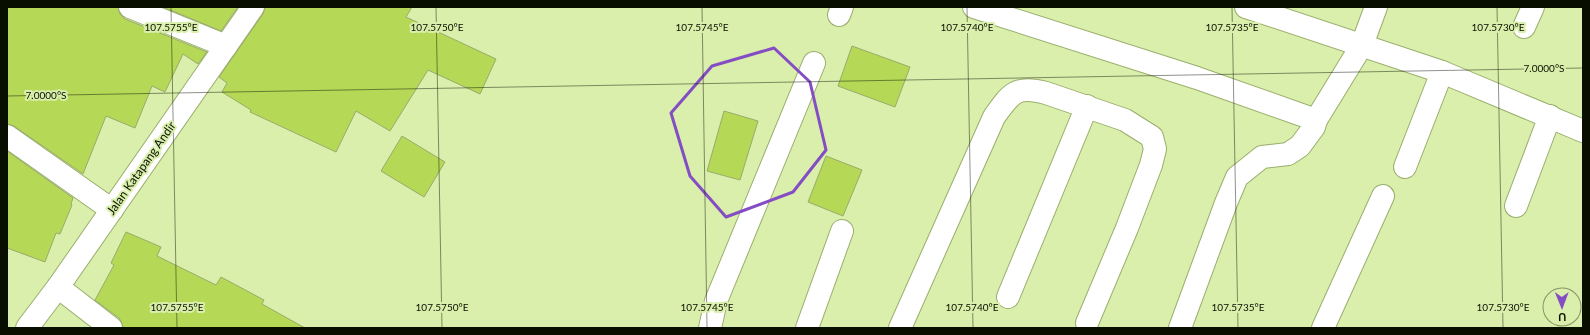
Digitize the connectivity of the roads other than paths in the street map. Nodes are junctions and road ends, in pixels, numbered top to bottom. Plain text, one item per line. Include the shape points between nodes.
1 (130, 7) edge
2 (253, 7) edge
3 (974, 7) edge
4 (1246, 7) edge
5 (1376, 7) edge
6 (1533, 7) edge
7 (1524, 27) dead end
8 (1362, 45) junction
9 (226, 46) junction
10 (814, 63) dead end
11 (1442, 72) junction
12 (1087, 106) junction
13 (1550, 116) junction
14 (1316, 120) junction
15 (1583, 131) edge
16 (7, 136) edge
17 (1405, 167) dead end
18 (1383, 196) dead end
19 (1516, 206) dead end
20 (112, 210) junction
21 (842, 231) dead end
22 (58, 287) junction
23 (1008, 297) dead end
24 (1086, 323) dead end
25 (27, 328) edge
26 (111, 328) edge
27 (710, 328) edge
28 (807, 328) edge
29 (900, 328) edge
30 (1180, 328) edge
31 (1324, 328) edge

1 - 9 street
2 - 9 street, Jalan Katapang Andir
3 - 14 street via 1197,78
4 - 8 street
5 - 8 street
6 - 7 street
8 - 11 street
8 - 14 street
9 - 20 street, Jalan Katapang Andir
10 - 27 street via 716,301
11 - 13 street
11 - 17 street
12 - 23 street
12 - 24 street via 1125,120 1152,137 1155,149 1127,228
12 - 29 street via 1033,89 1022,89 1004,102 994,117
13 - 15 street
13 - 19 street
14 - 30 street via 1300,146 1288,154 1262,157 1237,177
16 - 20 street
18 - 31 street
20 - 22 street, Jalan Katapang Andir
21 - 28 street
22 - 25 street, Jalan Katapang Andir
22 - 26 street

